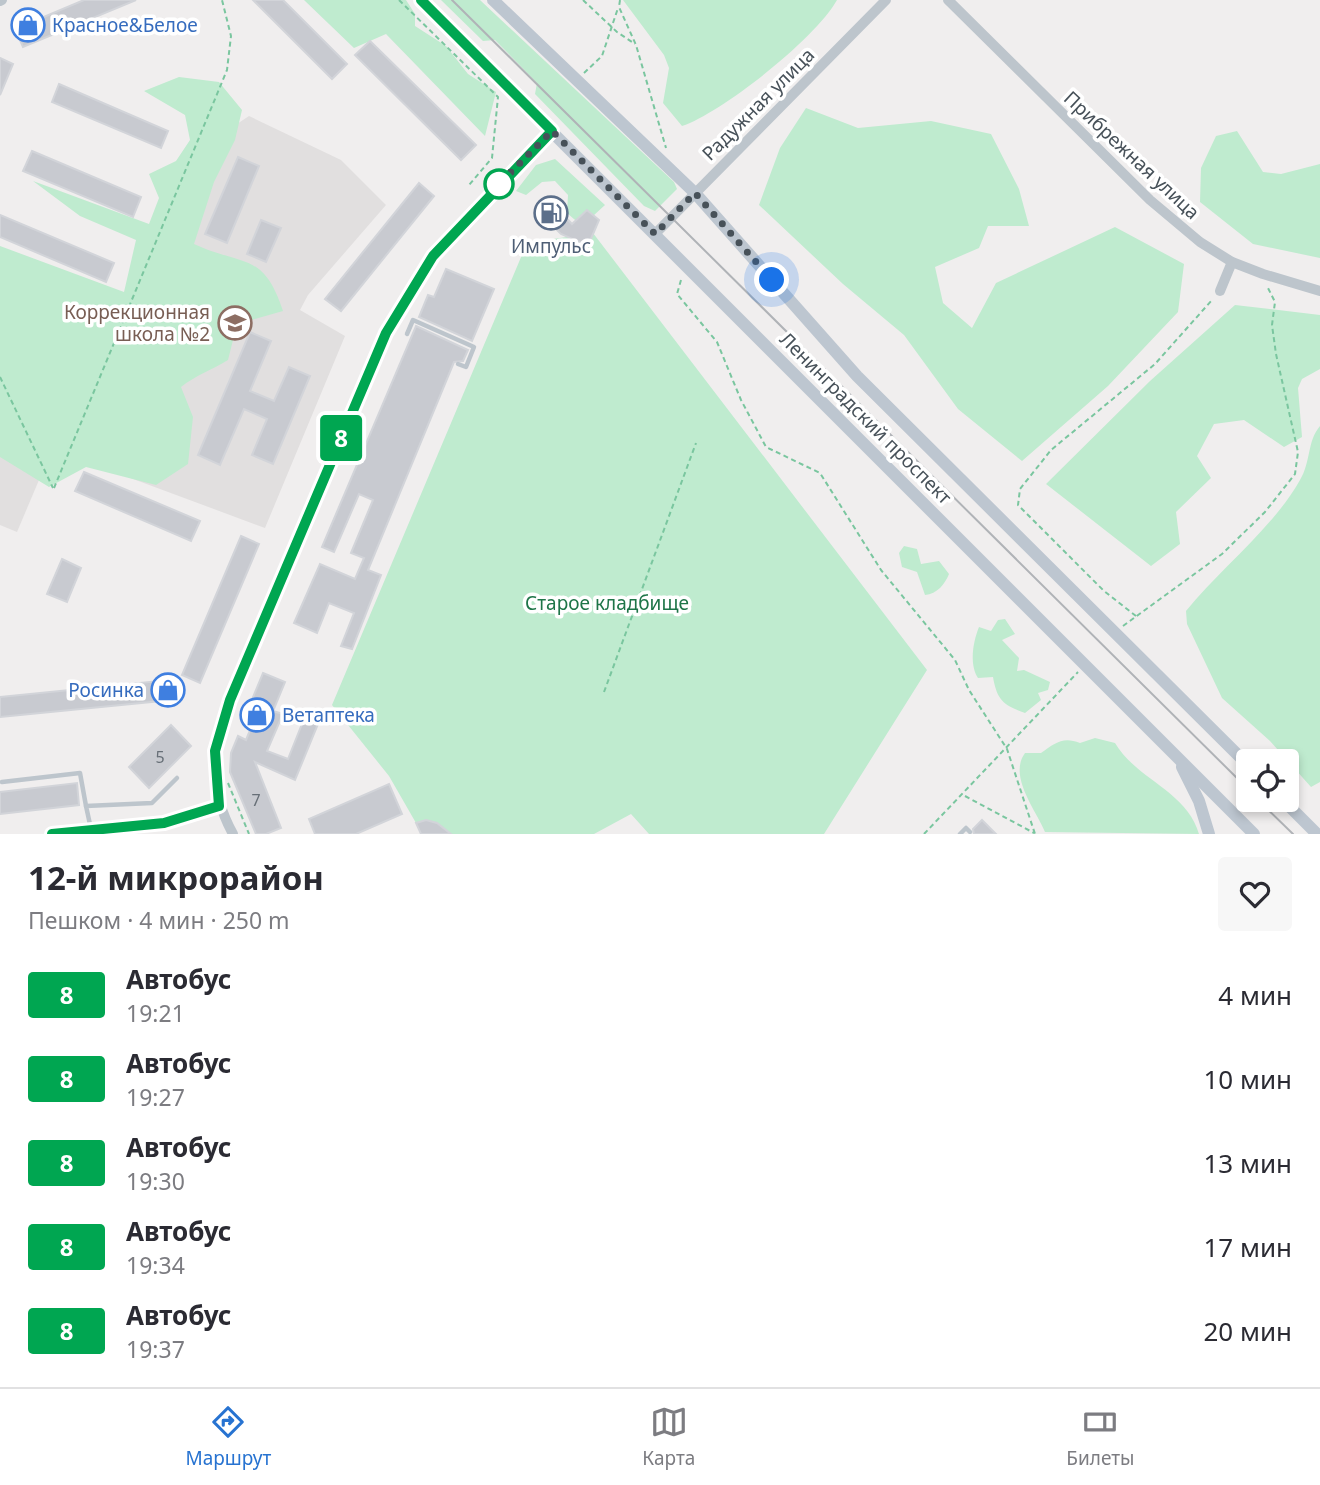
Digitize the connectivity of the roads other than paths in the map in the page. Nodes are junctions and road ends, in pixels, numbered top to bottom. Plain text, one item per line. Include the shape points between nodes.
1 (421, 0) edge
2 (493, 0) edge
3 (886, 0) edge
4 (948, 0) edge
5 (552, 131) junction
6 (695, 193) junction
7 (655, 234) junction
8 (1232, 262) junction
9 (1320, 290) edge
10 (1220, 291) road end
11 (407, 334) dead end
12 (458, 363) dead end
13 (1236, 753) edge
14 (1177, 758) junction
15 (177, 778) dead end
16 (2, 782) dead end
17 (86, 806) junction
18 (219, 806) junction
19 (1295, 812) edge
20 (91, 830) junction
21 (970, 832) dead end
22 (52, 834) edge
23 (233, 834) edge
24 (960, 834) edge
25 (1209, 834) edge
26 (1254, 834) edge
27 (1317, 834) edge

1 - 5 main road, Ленинградский проспект
2 - 6 main road, Ленинградский проспект
3 - 6 street, Радужная улица
4 - 8 street, Прибрежная улица via 1150,200
5 - 7 main road, Ленинградский проспект
5 - 18 street via 433,256 386,333 230,700 215,751
6 - 7 street, Радужная улица
6 - 13 main road, Ленинградский проспект via 857,376
7 - 14 main road, Ленинградский проспект
8 - 9 street, Прибрежная улица
8 - 10 street
11 - 12 lane via 413,320 474,346 466,367
14 - 25 main road via 1199,801
14 - 26 main road, Ленинградский проспект
15 - 17 lane via 152,803
16 - 17 lane via 80,773
17 - 20 lane
18 - 20 street via 164,823
18 - 23 street
19 - 27 main road
20 - 22 street
21 - 24 lane via 966,828

